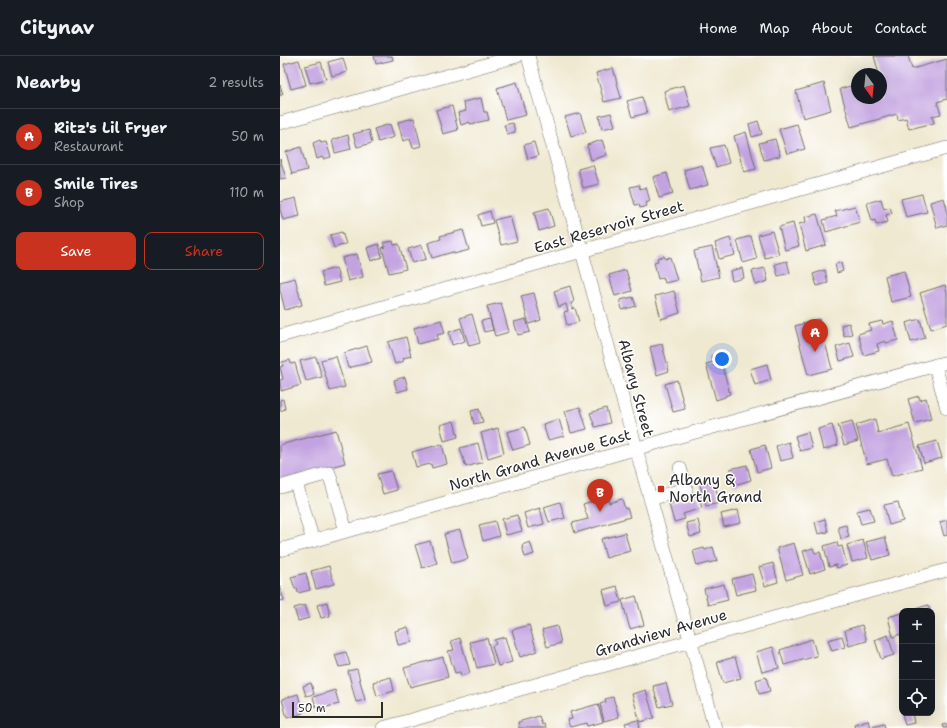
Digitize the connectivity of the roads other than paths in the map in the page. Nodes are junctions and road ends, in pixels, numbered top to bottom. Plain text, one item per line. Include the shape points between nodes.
1 (517, 56) edge
2 (528, 56) edge
3 (280, 123) edge
4 (947, 148) edge
5 (582, 251) junction
6 (280, 336) edge
7 (941, 363) edge
8 (947, 408) edge
9 (636, 449) junction
10 (680, 468) dead end
11 (296, 482) junction
12 (280, 487) edge
13 (650, 499) junction
14 (346, 531) junction
15 (313, 541) junction
16 (281, 547) edge
17 (947, 570) edge
18 (690, 641) junction
19 (383, 728) edge
20 (715, 728) edge

1 - 3 street
2 - 5 street, Albany Street
4 - 5 street, East Reservoir Street
5 - 6 street, East Reservoir Street
5 - 9 street, Albany Street
7 - 8 street
7 - 9 street, North Grand Avenue East
9 - 13 street, Albany Street
9 - 14 street, North Grand Avenue East
10 - 13 street via 686,489
11 - 12 street
11 - 14 street via 329,473
11 - 15 street
13 - 18 street, Albany Street
14 - 15 street, North Grand Avenue East
15 - 16 street, North Grand Avenue East
17 - 18 street, Grandview Avenue
18 - 19 street, Grandview Avenue
18 - 20 street, Albany Street

